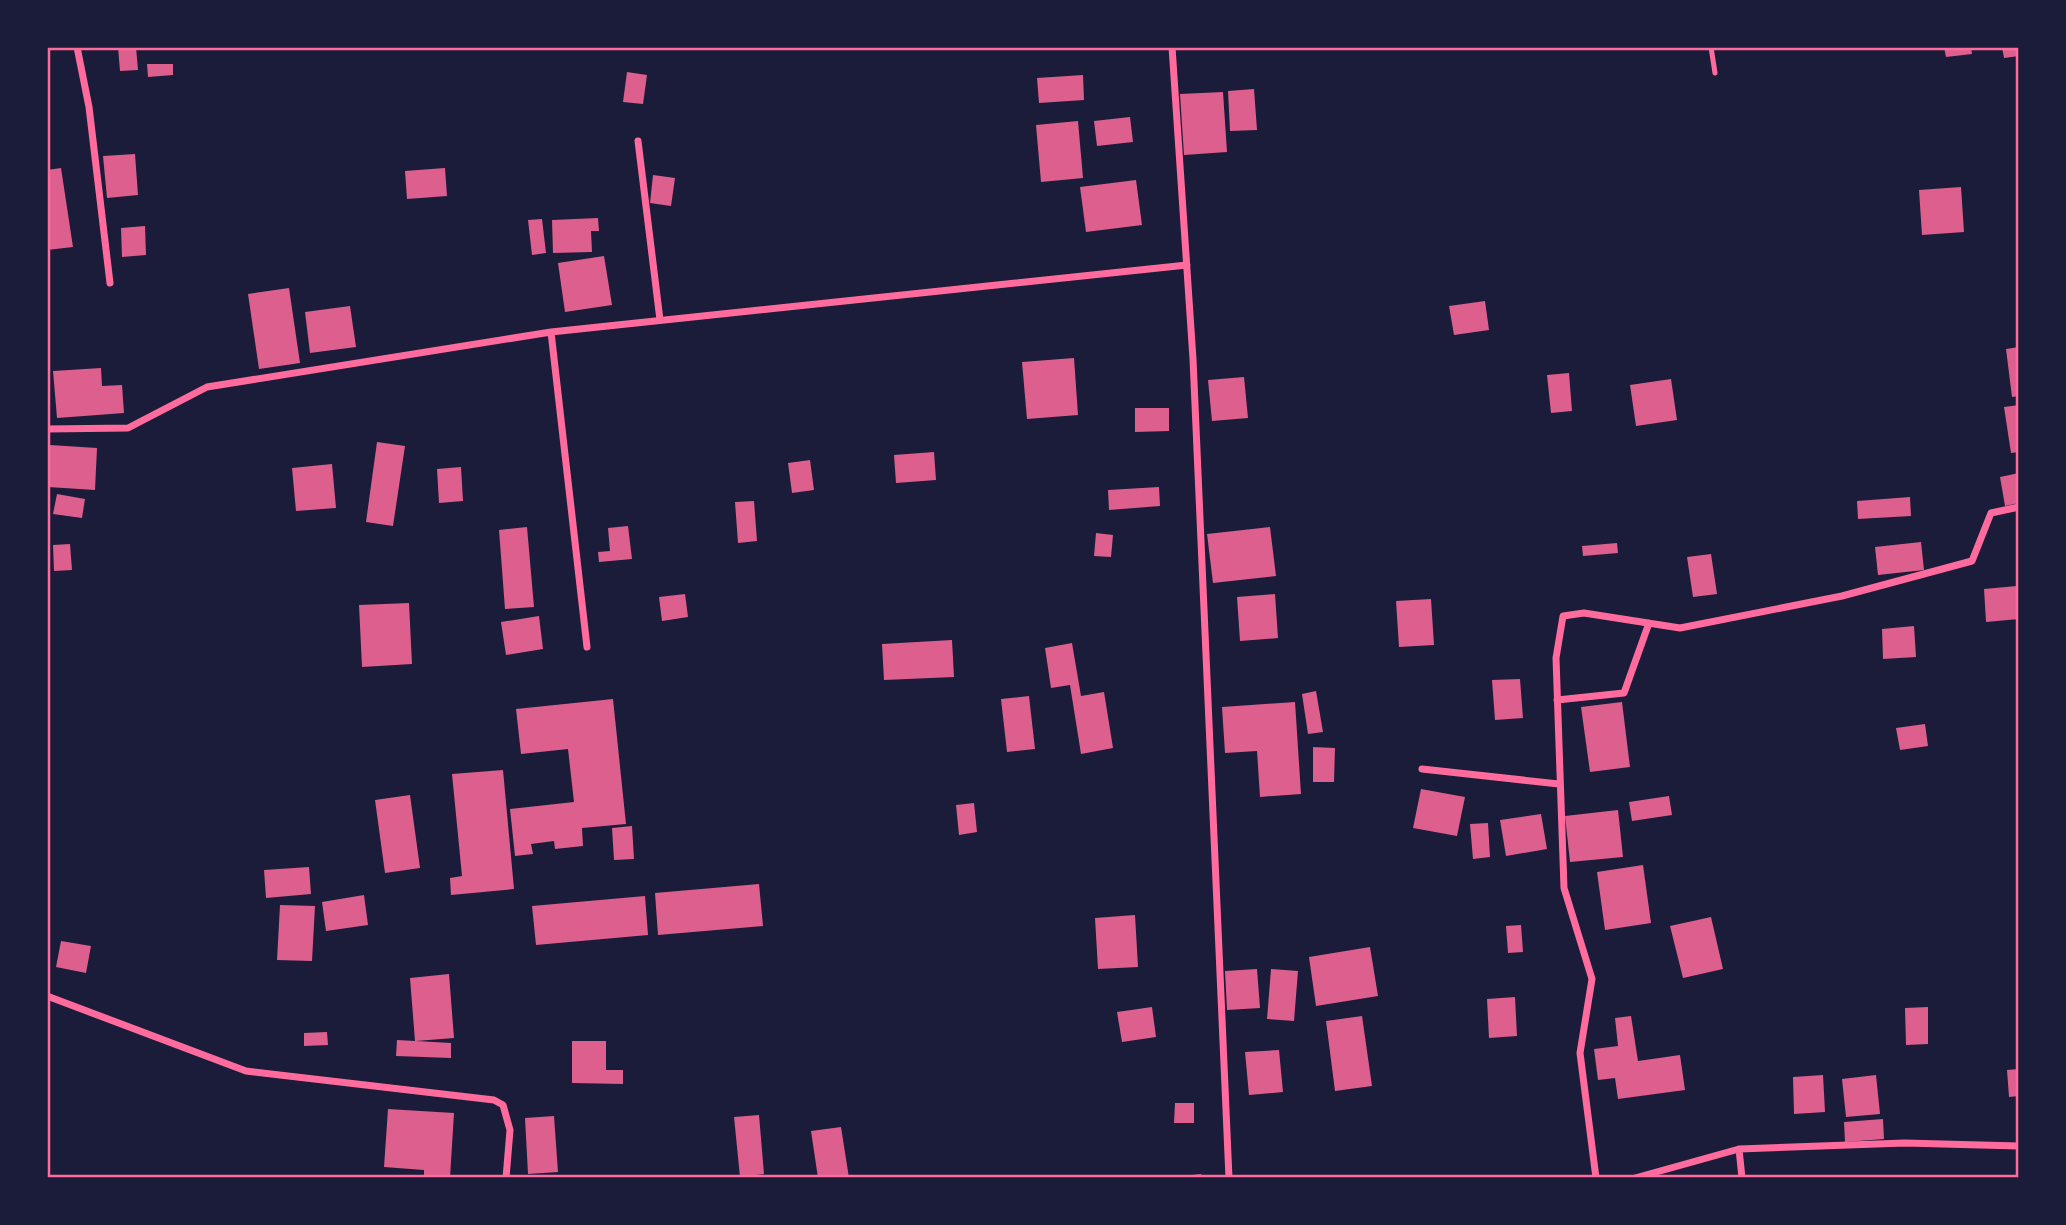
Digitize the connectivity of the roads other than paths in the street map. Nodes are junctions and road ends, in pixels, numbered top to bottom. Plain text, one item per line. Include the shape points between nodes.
1 (77, 47) edge
2 (1172, 47) edge
3 (1711, 47) edge
4 (1715, 73) dead end
5 (638, 141) dead end
6 (1187, 265) junction
7 (110, 283) dead end
8 (660, 320) junction
9 (551, 332) junction
10 (47, 429) edge
11 (2019, 507) edge
12 (1649, 623) junction
13 (587, 647) dead end
14 (1557, 700) junction
15 (1422, 769) dead end
16 (1559, 784) junction
17 (47, 996) edge
18 (2019, 1146) edge
19 (1739, 1149) junction
20 (506, 1178) edge
21 (1229, 1178) edge
22 (1596, 1178) edge
23 (1635, 1178) edge
24 (1742, 1178) edge

1 - 7 street via 89,107
2 - 6 street
3 - 4 lane
5 - 8 street
6 - 8 street
6 - 21 street
8 - 9 street
9 - 10 street via 207,387 128,428
9 - 13 street
11 - 12 street via 1991,513 1972,561 1842,596 1680,628
12 - 14 street via 1624,693
12 - 14 street via 1584,613 1563,615 1556,658
14 - 16 street
15 - 16 street
16 - 22 street via 1564,888 1592,979 1580,1053
17 - 20 street via 246,1071 494,1100 503,1105 510,1130
18 - 19 street via 1905,1143
19 - 23 street
19 - 24 street

